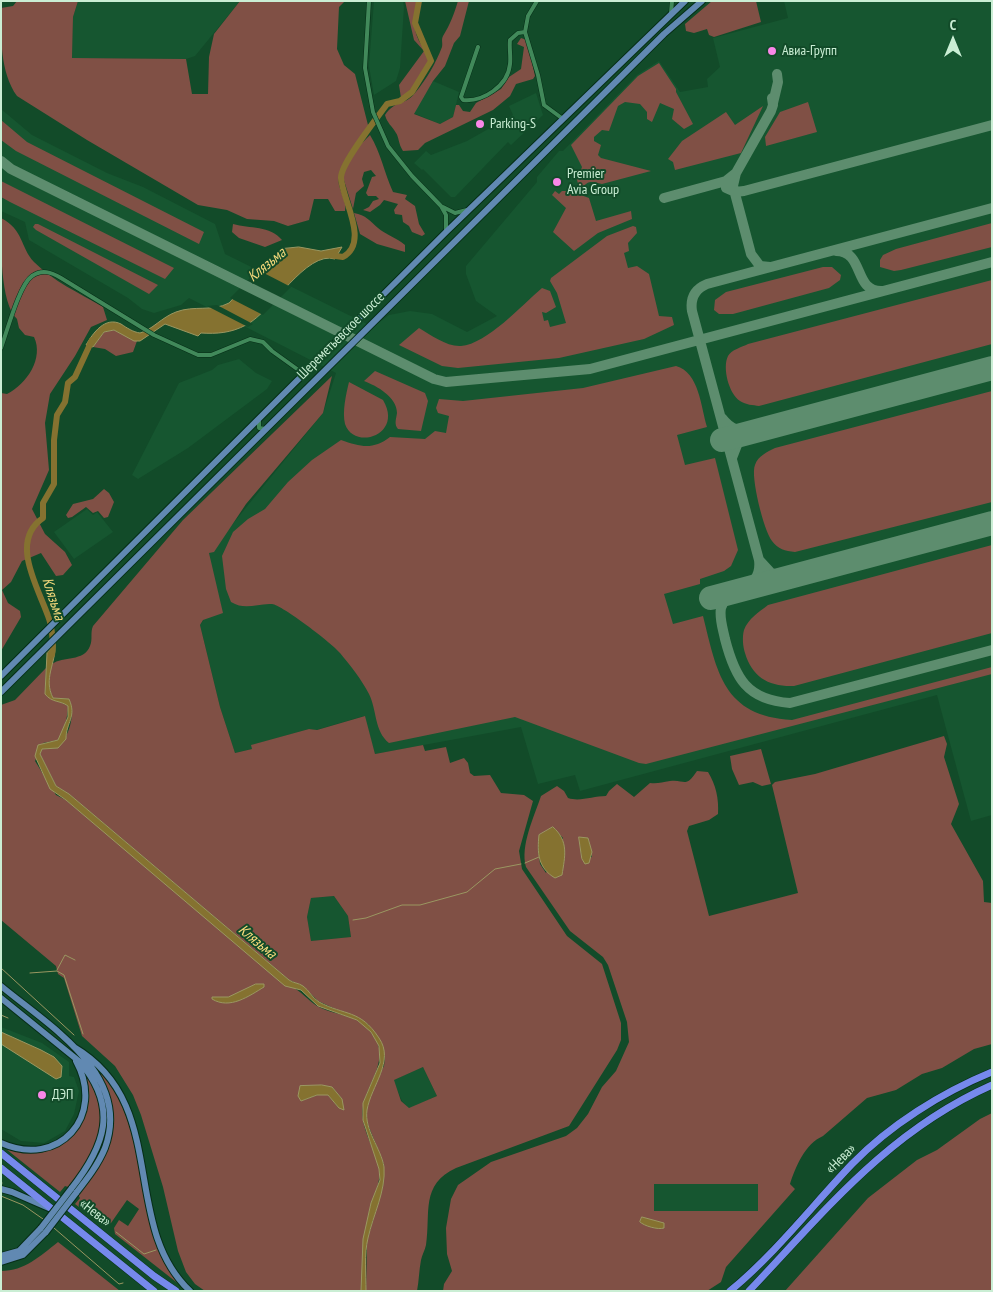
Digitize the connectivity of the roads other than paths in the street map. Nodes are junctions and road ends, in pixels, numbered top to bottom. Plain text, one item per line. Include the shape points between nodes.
1 (369, 1) edge
2 (537, 1) edge
3 (672, 1) edge
4 (685, 1) edge
5 (702, 1) edge
6 (671, 13) junction
7 (658, 26) junction
8 (526, 32) junction
9 (664, 34) junction
10 (478, 47) dead end
11 (563, 119) junction
12 (441, 206) junction
13 (470, 209) junction
14 (446, 232) junction
15 (1, 348) edge
16 (305, 375) junction
17 (259, 421) junction
18 (267, 428) junction
19 (1, 676) edge
20 (1, 692) edge
21 (1, 986) edge
22 (1, 998) edge
23 (73, 1050) junction
24 (992, 1072) edge
25 (992, 1085) edge
26 (1, 1143) edge
27 (1, 1153) edge
28 (1, 1168) edge
29 (1, 1190) edge
30 (52, 1210) junction
31 (43, 1230) junction
32 (1, 1256) edge
33 (1, 1262) edge
34 (154, 1291) edge
35 (176, 1291) edge
36 (190, 1291) edge
37 (730, 1291) edge
38 (749, 1291) edge

1 - 12 street via 364,68 373,112 381,133 398,159
2 - 8 street via 528,16
3 - 6 street
4 - 6 main road, Шереметьевское шоссе
5 - 9 main road, Шереметьевское шоссе
6 - 7 main road, Шереметьевское шоссе
7 - 9 street via 666,28
7 - 11 main road, Шереметьевское шоссе
8 - 10 street via 518,33 510,40 510,65 501,86 484,96 462,100
8 - 11 street via 544,106
9 - 18 main road, Шереметьевское шоссе
11 - 13 main road, Шереметьевское шоссе
12 - 13 street via 455,213
12 - 14 street via 447,221
13 - 14 main road, Шереметьевское шоссе
14 - 16 main road, Шереметьевское шоссе
15 - 16 street via 26,281 42,272 61,278 154,335 198,355 210,355 250,339 259,340
16 - 17 main road, Шереметьевское шоссе
17 - 18 street via 259,428
17 - 19 main road, Шереметьевское шоссе
18 - 20 main road, Шереметьевское шоссе
21 - 23 main road
22 - 23 main road
23 - 26 main road via 86,1090 85,1110 75,1128 58,1143 38,1150
23 - 31 main road, bridge via 90,1064 100,1079 106,1095 107,1139 101,1157
23 - 36 main road via 97,1062 121,1094 137,1137 160,1248 177,1277
24 - 37 highway, «Нева» via 947,1094 881,1138
25 - 38 highway, «Нева» via 951,1105 888,1148 861,1172
27 - 35 highway, «Нева»
28 - 30 highway, «Нева»
29 - 30 main road
30 - 34 highway, «Нева»
31 - 32 main road via 19,1250
31 - 33 main road via 23,1256

